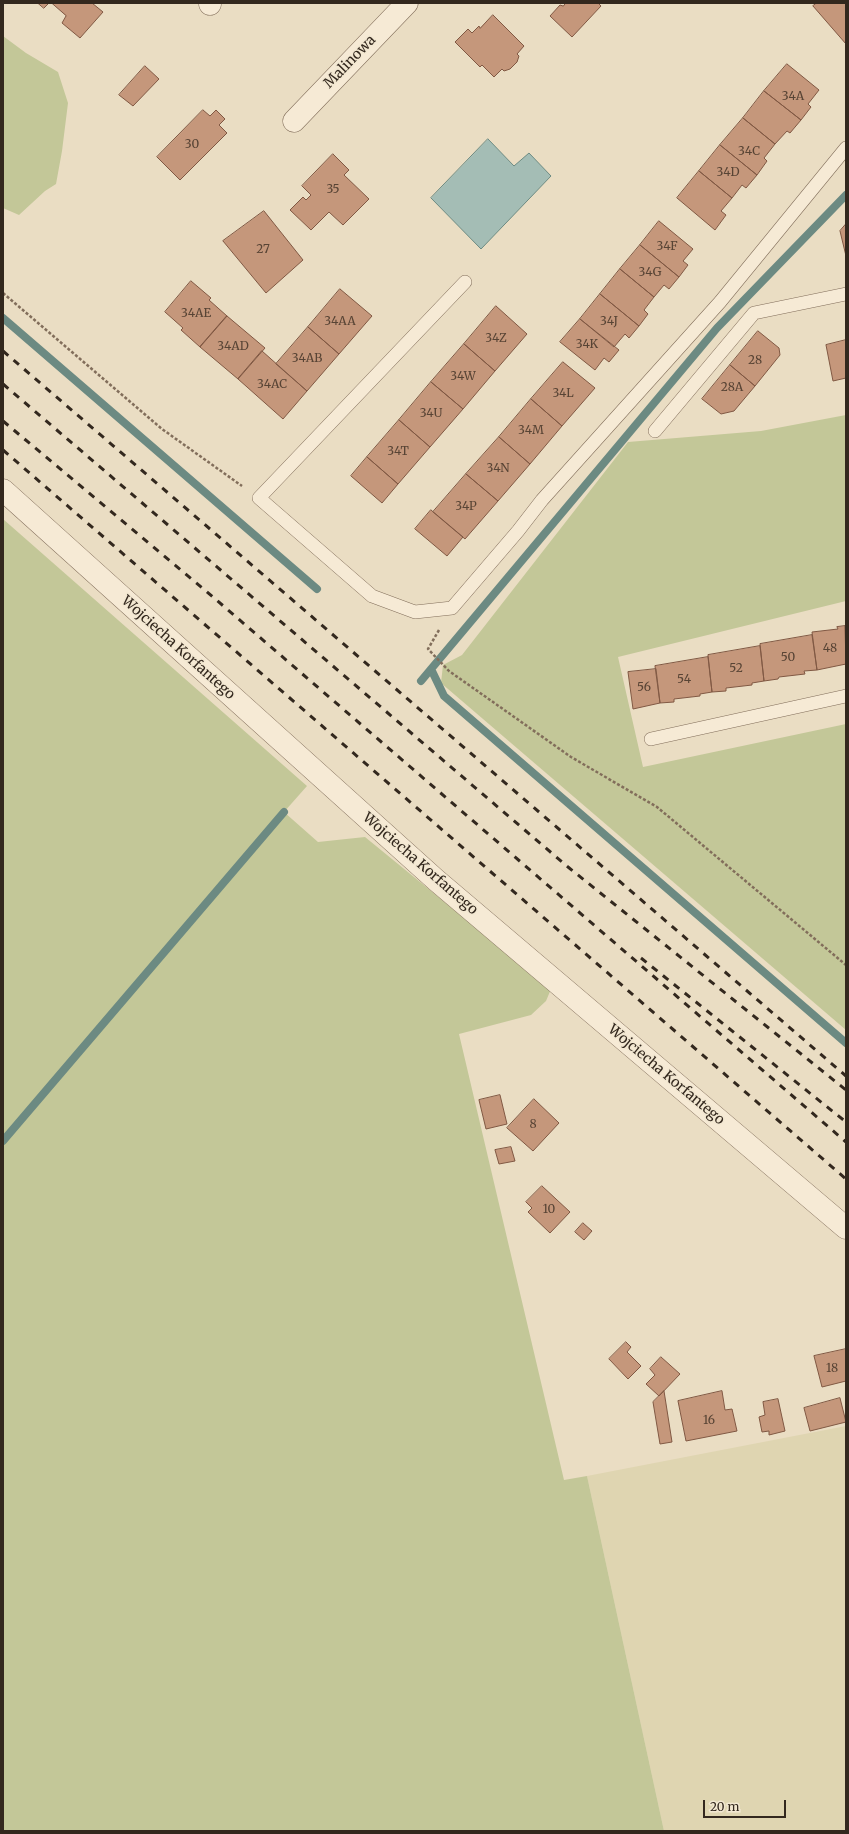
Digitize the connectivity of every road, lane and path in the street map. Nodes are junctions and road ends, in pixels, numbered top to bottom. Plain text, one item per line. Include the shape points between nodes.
1 (407, 3) edge
2 (294, 121) dead end
3 (846, 148) edge
4 (465, 282) dead end
5 (3, 292) edge
6 (846, 294) edge
7 (655, 431) dead end
8 (3, 490) edge
9 (259, 498) junction
10 (428, 649) dead end
11 (846, 696) edge
12 (651, 739) dead end
13 (846, 965) edge
14 (846, 1228) edge

1 - 2 street, Malinowa
3 - 9 lane via 720,302 542,500 452,608 415,612 372,596
4 - 9 lane
5 - 9 path via 162,429
6 - 7 lane via 754,313
8 - 14 street, Wojciecha Korfantego via 436,880
10 - 13 path via 443,665 571,757 657,807
11 - 12 lane

